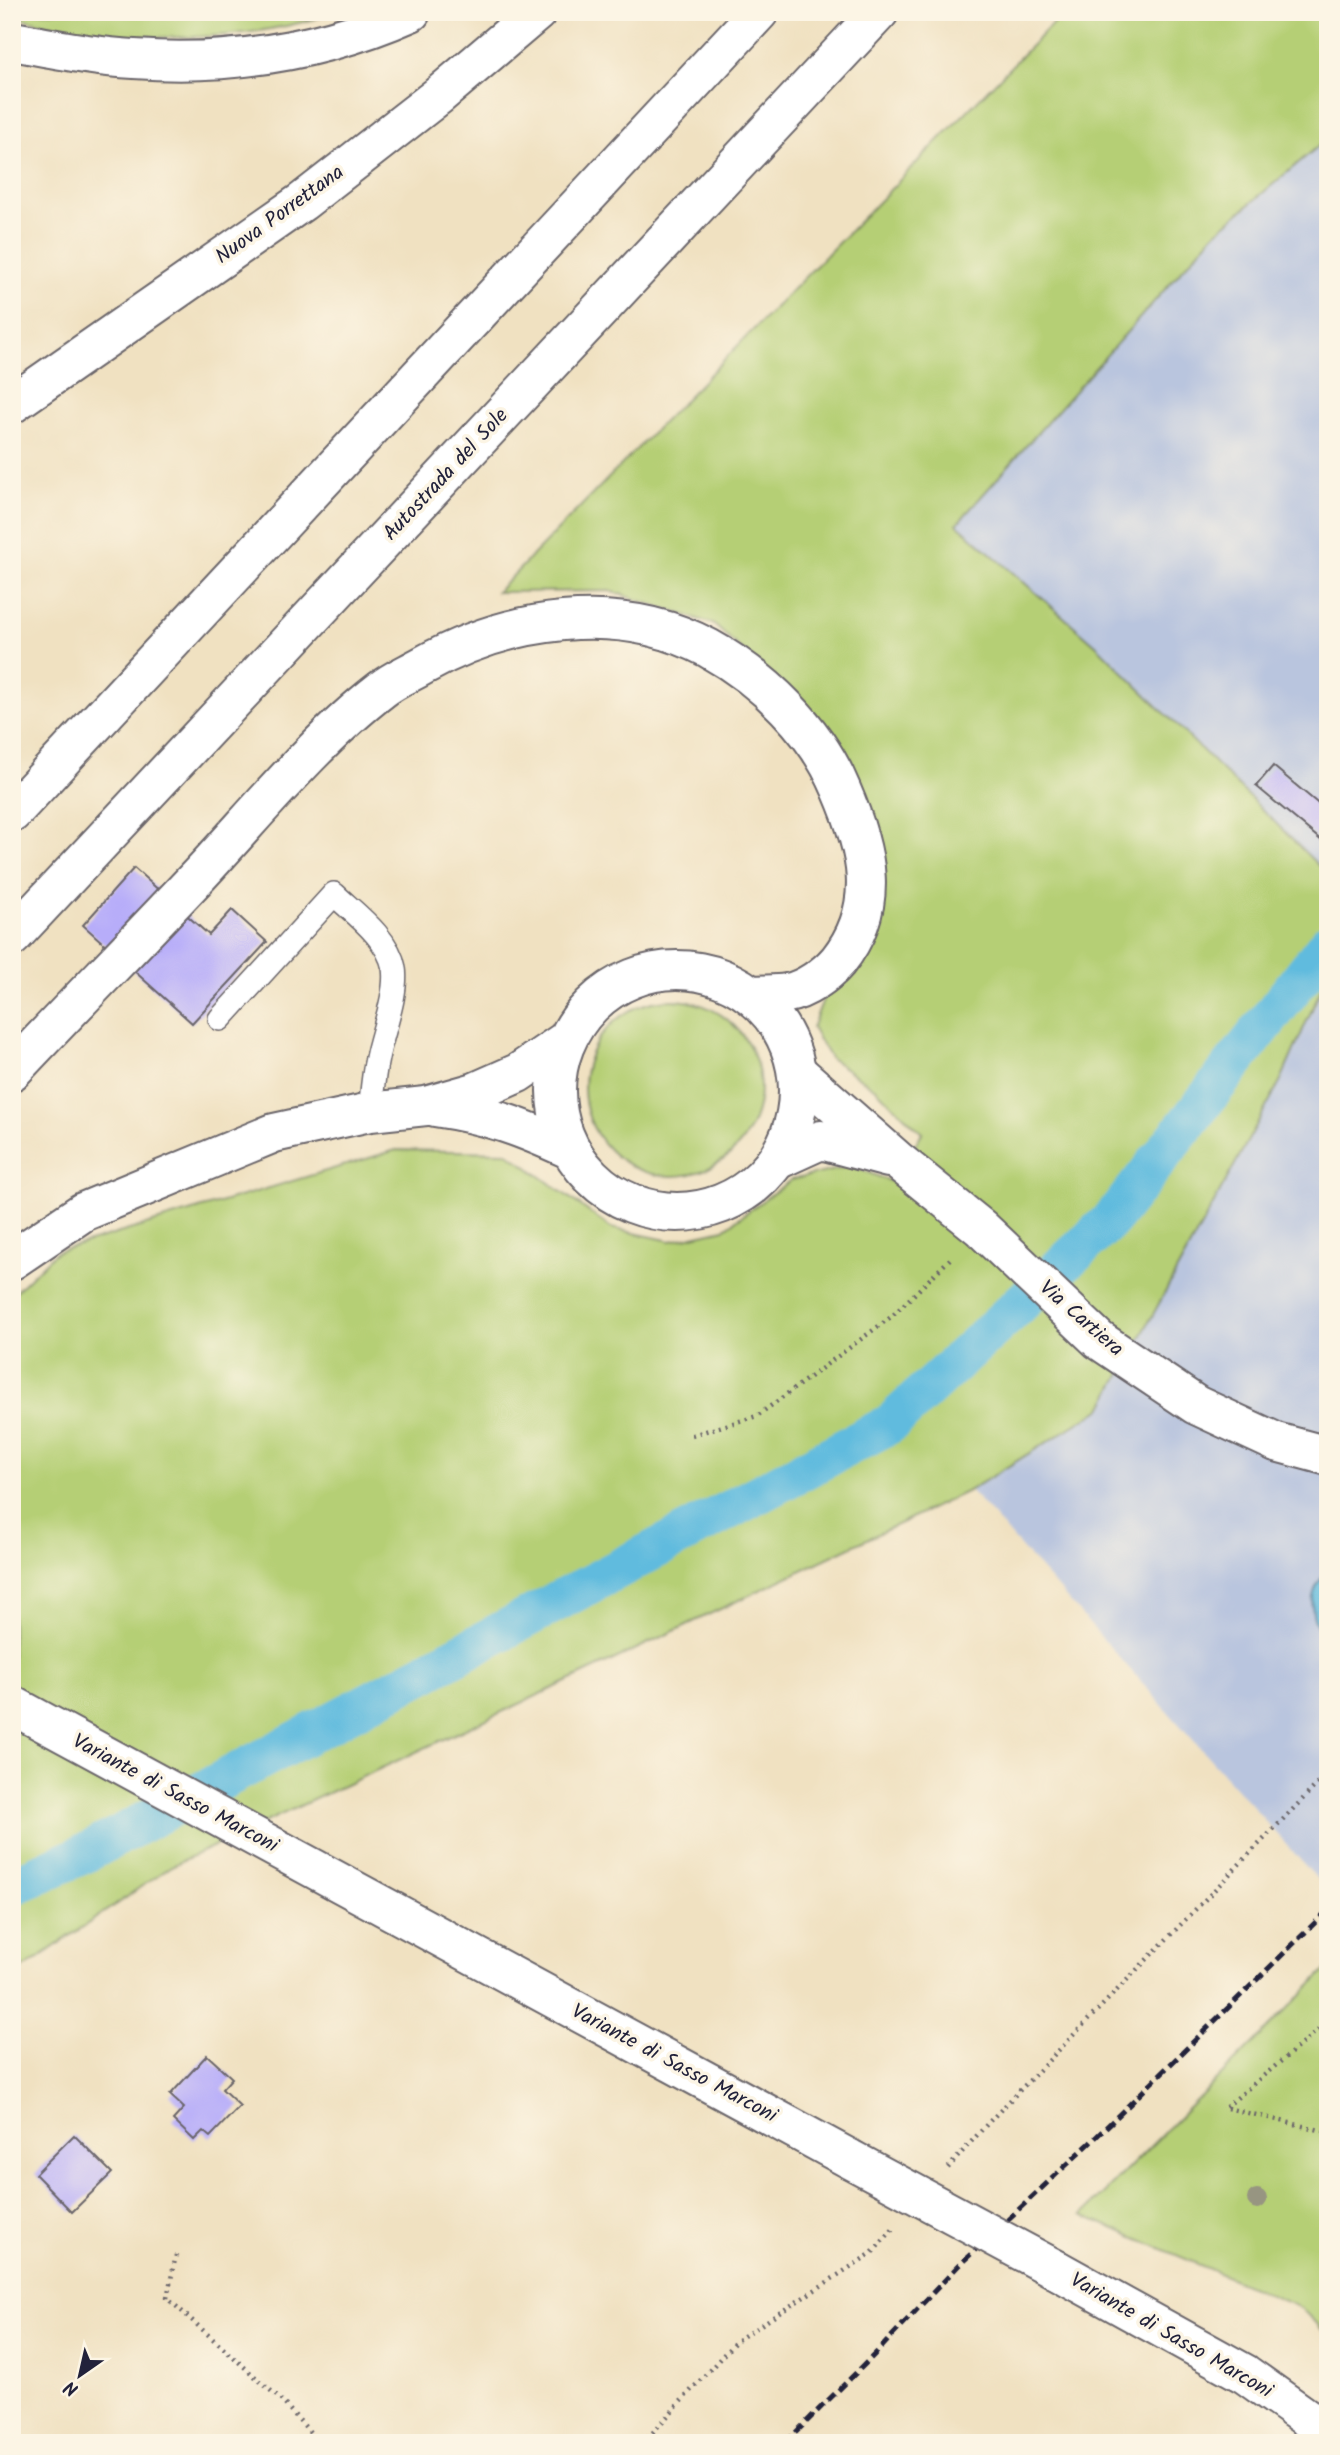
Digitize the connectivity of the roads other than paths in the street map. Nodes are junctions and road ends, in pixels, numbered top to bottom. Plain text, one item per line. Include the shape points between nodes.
1 (411, 12) edge
2 (537, 12) edge
3 (759, 12) edge
4 (879, 12) edge
5 (12, 41) edge
6 (12, 404) edge
7 (12, 813) edge
8 (12, 937) edge
9 (753, 995) junction
10 (220, 1018) dead end
11 (565, 1041) junction
12 (12, 1071) edge
13 (797, 1072) junction
14 (426, 1106) junction
15 (370, 1112) junction
16 (569, 1149) junction
17 (777, 1160) junction
18 (897, 1160) junction
19 (12, 1261) edge
20 (1328, 1456) edge
21 (12, 1705) edge
22 (1328, 2433) edge

1 - 5 main road via 325,44 206,61 133,60
2 - 6 main road, Nuova Porrettana via 302,201
3 - 7 main road
4 - 8 main road, Autostrada del Sole
9 - 11 main road via 720,977 684,969 647,972 613,986 585,1010
9 - 12 main road via 790,993 811,983 830,971 858,930 867,882 864,859 831,765 798,720 761,685 685,636 637,624 559,621 486,636 383,687 319,746
9 - 13 main road via 789,1042
10 - 15 lane via 334,894 374,932 394,968
11 - 14 main road via 518,1073
11 - 16 main road via 555,1077 557,1114
13 - 17 main road via 798,1106
13 - 18 main road, Via Cartiera
14 - 15 main road
14 - 16 main road via 475,1113
15 - 19 main road via 274,1133 83,1212
16 - 17 main road via 593,1180 625,1201 663,1212 701,1210 738,1197
17 - 18 main road, Via Cartiera via 821,1140
18 - 20 main road, Via Cartiera via 981,1228 1099,1340 1196,1405 1276,1442
21 - 22 main road, Variante di Sasso Marconi, bridge via 1057,2270 1245,2374

